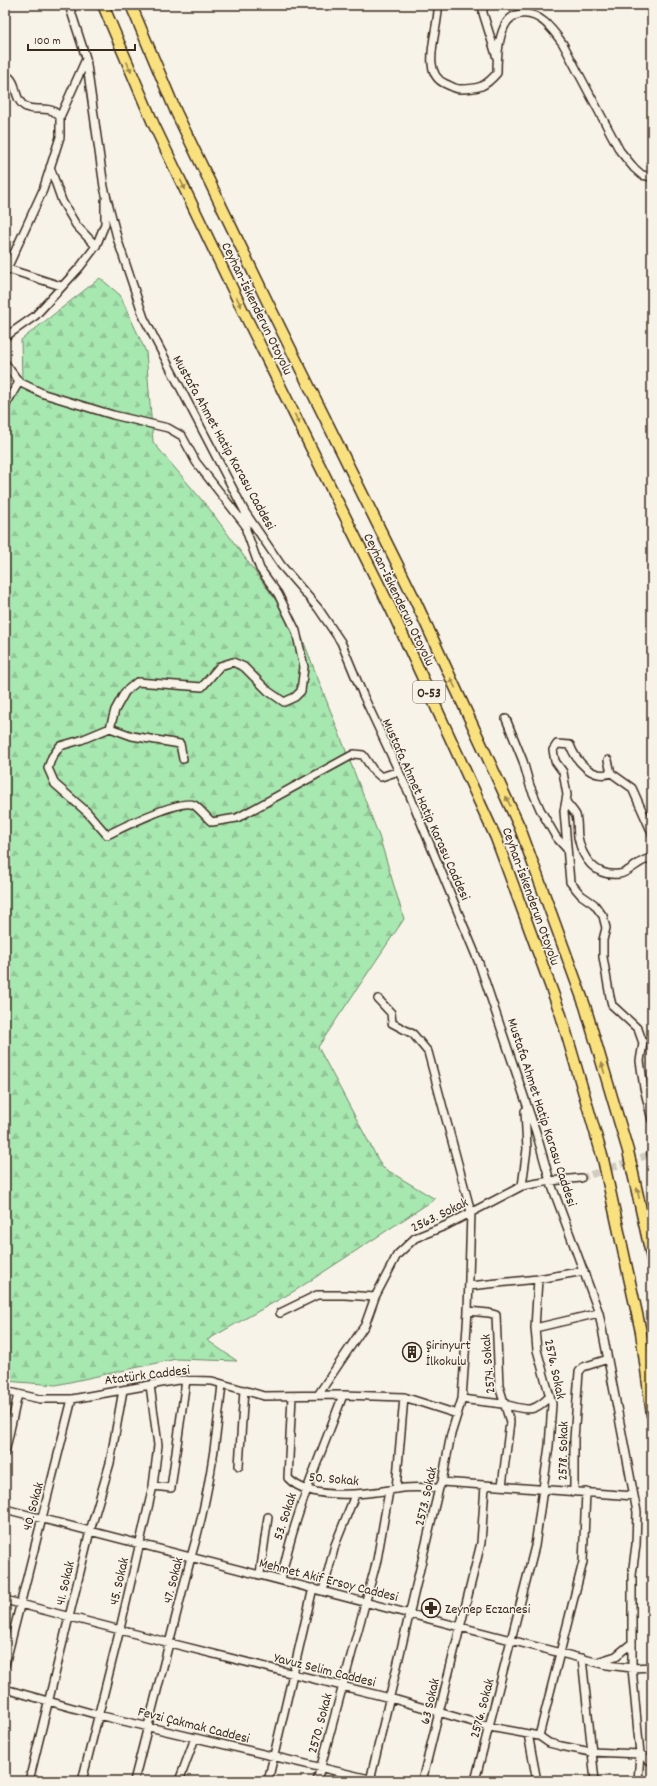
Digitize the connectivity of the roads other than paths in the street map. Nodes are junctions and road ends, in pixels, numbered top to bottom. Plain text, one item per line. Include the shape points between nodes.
1 (69, 5) edge
2 (103, 5) edge
3 (131, 5) edge
4 (438, 5) edge
5 (483, 5) edge
6 (86, 58) junction
7 (497, 58) junction
8 (5, 74) edge
9 (60, 117) junction
10 (50, 167) junction
11 (652, 177) edge
12 (104, 187) junction
13 (96, 246) junction
14 (5, 270) edge
15 (61, 286) junction
16 (5, 337) edge
17 (5, 363) edge
18 (19, 382) junction
19 (5, 406) edge
20 (245, 512) junction
21 (246, 526) junction
22 (506, 719) dead end
23 (110, 728) junction
24 (183, 759) dead end
25 (608, 760) dead end
26 (399, 772) junction
27 (611, 773) junction
28 (566, 803) junction
29 (652, 833) edge
30 (568, 849) junction
31 (652, 858) edge
32 (378, 999) dead end
33 (524, 1098) junction
34 (652, 1120) edge
35 (581, 1178) tunnel mouth
36 (550, 1181) junction
37 (522, 1186) junction
38 (471, 1212) junction
39 (652, 1259) edge
40 (584, 1271) junction
41 (538, 1279) junction
42 (469, 1286) junction
43 (376, 1297) junction
44 (468, 1311) junction
45 (280, 1313) dead end
46 (599, 1313) junction
47 (535, 1328) junction
48 (608, 1359) junction
49 (186, 1380) junction
50 (222, 1384) junction
51 (150, 1385) junction
52 (123, 1390) junction
53 (244, 1390) junction
54 (5, 1391) edge
55 (18, 1394) junction
56 (318, 1395) junction
57 (343, 1395) junction
58 (292, 1396) junction
59 (550, 1396) junction
60 (404, 1397) junction
61 (72, 1399) junction
62 (462, 1399) junction
63 (505, 1404) junction
64 (457, 1414) junction
65 (652, 1415) edge
66 (8, 1426) edge
67 (5, 1454) edge
68 (238, 1466) dead end
69 (441, 1485) junction
70 (153, 1486) junction
71 (485, 1486) junction
72 (502, 1486) junction
73 (396, 1489) junction
74 (543, 1489) junction
75 (306, 1490) junction
76 (389, 1491) junction
77 (574, 1491) junction
78 (586, 1492) junction
79 (355, 1495) junction
80 (634, 1496) junction
81 (5, 1509) edge
82 (268, 1517) dead end
83 (42, 1518) junction
84 (90, 1531) junction
85 (141, 1544) junction
86 (191, 1557) junction
87 (260, 1574) junction
88 (281, 1580) junction
89 (313, 1588) junction
90 (323, 1591) junction
91 (5, 1600) edge
92 (366, 1602) junction
93 (21, 1604) junction
94 (410, 1612) junction
95 (70, 1616) junction
96 (460, 1626) junction
97 (120, 1629) junction
98 (512, 1640) junction
99 (170, 1643) junction
100 (632, 1643) junction
101 (560, 1653) junction
102 (582, 1658) junction
103 (597, 1662) junction
104 (5, 1665) edge
105 (650, 1667) edge
106 (632, 1668) junction
107 (293, 1674) junction
108 (342, 1686) junction
109 (5, 1689) edge
110 (390, 1698) junction
111 (49, 1701) junction
112 (440, 1713) junction
113 (98, 1715) junction
114 (148, 1727) junction
115 (490, 1727) junction
116 (528, 1734) junction
117 (539, 1736) junction
118 (195, 1738) junction
119 (591, 1752) junction
120 (640, 1754) junction
121 (274, 1757) junction
122 (652, 1762) edge
123 (321, 1767) junction
124 (373, 1780) edge
125 (29, 1781) edge
126 (82, 1781) edge
127 (134, 1781) edge
128 (179, 1781) edge
129 (268, 1781) edge
130 (317, 1781) edge
131 (422, 1781) edge
132 (475, 1781) edge
133 (537, 1781) edge
134 (595, 1781) edge
135 (638, 1781) edge

1 - 6 street, Mustafa Ahmet Hatip Karasu Caddesi
2 -> 65 highway, Ceyhan-İskenderun Otoyolu / O-53 via 153,123 391,610 496,838 561,1014 603,1159 641,1332
39 -> 3 highway, Ceyhan-İskenderun Otoyolu / O-53 via 628,1152 585,1006 520,828 414,598 176,112
4 - 7 street via 439,14 431,60 434,73 443,83 457,89 473,89 487,85 497,73
5 - 7 street via 483,13
6 - 9 street
6 - 12 street, Mustafa Ahmet Hatip Karasu Caddesi
7 - 11 street via 503,30 513,16 525,14 539,17 563,44 620,151 642,175
8 - 9 street via 12,79 22,104 32,109 52,110
9 - 10 street via 60,137
10 - 13 street via 62,202 76,225
10 - 14 street via 43,190
12 - 13 street via 105,224
12 - 20 street, Mustafa Ahmet Hatip Karasu Caddesi via 118,242 144,318
13 - 15 street
14 - 15 street
15 - 16 street via 35,316
17 - 18 street
18 - 19 street
18 - 21 street via 44,394 168,428 182,436 196,462
20 - 21 street
20 - 26 street, Mustafa Ahmet Hatip Karasu Caddesi via 280,565 318,608 341,642
21 - 23 street via 260,569 278,594 296,631 304,667 301,691 284,702 268,691 244,667 233,662 220,666 202,687 137,682 125,692 115,710
22 - 30 street via 540,809 556,837
23 - 24 street via 132,736 180,744
23 - 26 street via 60,746 52,756 48,768 55,784 87,812 107,835 182,804 193,805 212,822 237,818 354,754 363,755 381,777
25 - 27 street
26 - 33 street, Mustafa Ahmet Hatip Karasu Caddesi via 479,963
27 - 28 street via 605,775 587,769 580,764 570,745 557,744 553,750 555,761 563,772
27 - 29 street via 632,788
28 - 30 street via 564,811
28 - 31 street via 575,814 578,837 591,867 606,874 621,874 640,861
30 - 34 street via 570,882 603,916 606,928 603,957 612,1005 638,1029 643,1043 640,1061
32 - 38 street, 2573. Sokak via 392,1013 392,1023 413,1034 428,1052
33 - 36 street, Mustafa Ahmet Hatip Karasu Caddesi
33 - 37 street via 527,1148
35 - 36 street, 2563. Sokak
36 - 37 street, 2563. Sokak
36 - 40 street, Mustafa Ahmet Hatip Karasu Caddesi
37 - 38 street, 2563. Sokak
38 - 42 street, 2573. Sokak
38 - 43 street, 2563. Sokak via 415,1238 397,1255
40 - 41 street
40 - 46 street, Mustafa Ahmet Hatip Karasu Caddesi
41 - 42 street
41 - 47 street, 2576. Sokak
42 - 44 street, 2573. Sokak
43 - 45 street via 317,1295
43 - 56 street, 2563. Sokak via 365,1325
44 - 62 street, 2573. Sokak
44 - 63 street, 2574. Sokak via 496,1315 499,1386
46 - 47 street
46 - 48 street, Mustafa Ahmet Hatip Karasu Caddesi
47 - 59 street, 2576. Sokak via 537,1350
48 - 77 street, 2578. Sokak via 584,1367 579,1372 574,1439
48 - 80 street, Mustafa Ahmet Hatip Karasu Caddesi
49 - 50 street, Atatürk Caddesi
49 - 51 street, Atatürk Caddesi
49 - 70 street via 171,1488
50 - 53 street, Atatürk Caddesi
50 - 86 street, 47. Sokak via 215,1455 202,1521
51 - 52 street, Atatürk Caddesi
51 - 70 street, 45. Sokak via 158,1445
52 - 61 street, Atatürk Caddesi
52 - 84 street, 41. Sokak via 110,1463
53 - 58 street, Atatürk Caddesi via 264,1396
53 - 68 street
54 - 55 street, Atatürk Caddesi
55 - 61 street, Atatürk Caddesi via 40,1399
55 - 66 street
56 - 57 street, Atatürk Caddesi
56 - 58 street, Atatürk Caddesi
57 - 60 street, Atatürk Caddesi
57 - 75 street, 53. Sokak
58 - 75 street, 50. Sokak via 288,1478 295,1486
59 - 63 street via 543,1404 532,1409
59 - 74 street, 2576. Sokak via 552,1422
60 - 64 street, Atatürk Caddesi
60 - 73 street
61 - 83 street, 40. Sokak
62 - 63 street
62 - 64 street, 2573. Sokak
63 - 72 street, 2574. Sokak via 510,1422
64 - 69 street, 2573. Sokak
66 - 67 street
69 - 71 street, 50. Sokak
69 - 73 street, 50. Sokak
69 - 94 street, 2573. Sokak
70 - 85 street, 45. Sokak
71 - 72 street, 50. Sokak
71 - 96 street, 63 Sokak via 481,1543
72 - 74 street, 50. Sokak
73 - 76 street, 50. Sokak
74 - 77 street, 50. Sokak
74 - 98 street, 2576. Sokak via 535,1546
75 - 79 street, 50. Sokak
75 - 88 street, 53. Sokak via 288,1545
76 - 79 street, 50. Sokak
76 - 92 street, 2570. Sokak via 377,1560
77 - 78 street, 50. Sokak
78 - 80 street, 50. Sokak
78 - 101 street via 583,1562
79 - 90 street via 335,1545
80 - 100 street, Mustafa Ahmet Hatip Karasu Caddesi via 637,1512 632,1575
81 - 83 street, Mehmet Akif Ersoy Caddesi
82 - 87 street
83 - 84 street, Mehmet Akif Ersoy Caddesi
83 - 93 street, 40. Sokak
84 - 85 street, Mehmet Akif Ersoy Caddesi
84 - 95 street, 41. Sokak
85 - 86 street, Mehmet Akif Ersoy Caddesi
85 - 97 street, 45. Sokak
86 - 87 street, Mehmet Akif Ersoy Caddesi
86 - 99 street, 47. Sokak
87 - 88 street, Mehmet Akif Ersoy Caddesi
88 - 89 street, Mehmet Akif Ersoy Caddesi
89 - 90 street, Mehmet Akif Ersoy Caddesi
89 - 107 street
90 - 92 street, Mehmet Akif Ersoy Caddesi
91 - 93 street, Yavuz Selim Caddesi
92 - 94 street, Mehmet Akif Ersoy Caddesi
92 - 108 street, 2570. Sokak
93 - 95 street, Yavuz Selim Caddesi
93 - 104 street, 40. Sokak
94 - 96 street, Mehmet Akif Ersoy Caddesi
94 - 110 street, 2573. Sokak
95 - 97 street, Yavuz Selim Caddesi
95 - 111 street, 41. Sokak
96 - 98 street, Mehmet Akif Ersoy Caddesi
96 - 112 street, 63 Sokak
97 - 99 street, Yavuz Selim Caddesi
97 - 113 street, 45. Sokak
98 - 101 street, Mehmet Akif Ersoy Caddesi
98 - 115 street, 2576. Sokak
99 - 107 street, Yavuz Selim Caddesi
99 - 114 street, 47. Sokak
100 - 103 street via 616,1656
100 - 106 street, Mustafa Ahmet Hatip Karasu Caddesi
101 - 102 street, Mehmet Akif Ersoy Caddesi
101 - 117 street
102 - 103 street, Mehmet Akif Ersoy Caddesi
102 - 119 street
103 - 106 street, Mehmet Akif Ersoy Caddesi
105 - 106 street, Mehmet Akif Ersoy Caddesi
106 - 120 street, Mustafa Ahmet Hatip Karasu Caddesi
107 - 108 street, Yavuz Selim Caddesi
107 - 121 street
108 - 110 street, Yavuz Selim Caddesi
108 - 123 street, 2570. Sokak
109 - 111 street, Fevzi Çakmak Caddesi
110 - 112 street, Yavuz Selim Caddesi
110 - 124 street, 2573. Sokak
111 - 113 street, Fevzi Çakmak Caddesi
111 - 125 street, 41. Sokak
112 - 115 street, Yavuz Selim Caddesi
112 - 131 street, 63 Sokak
113 - 114 street, Fevzi Çakmak Caddesi
113 - 126 street, 45. Sokak
114 - 118 street, Fevzi Çakmak Caddesi
114 - 127 street, 47. Sokak
115 - 116 street, Yavuz Selim Caddesi
115 - 132 street, 2576. Sokak
116 - 117 street, Yavuz Selim Caddesi
116 - 133 street
117 - 119 street, Yavuz Selim Caddesi via 549,1743
118 - 121 street, Fevzi Çakmak Caddesi
118 - 128 street
119 - 120 street, Yavuz Selim Caddesi
119 - 134 street
120 - 122 street
120 - 135 street, Mustafa Ahmet Hatip Karasu Caddesi
121 - 123 street, Fevzi Çakmak Caddesi
121 - 129 street
123 - 124 street, Fevzi Çakmak Caddesi
123 - 130 street, 2570. Sokak

